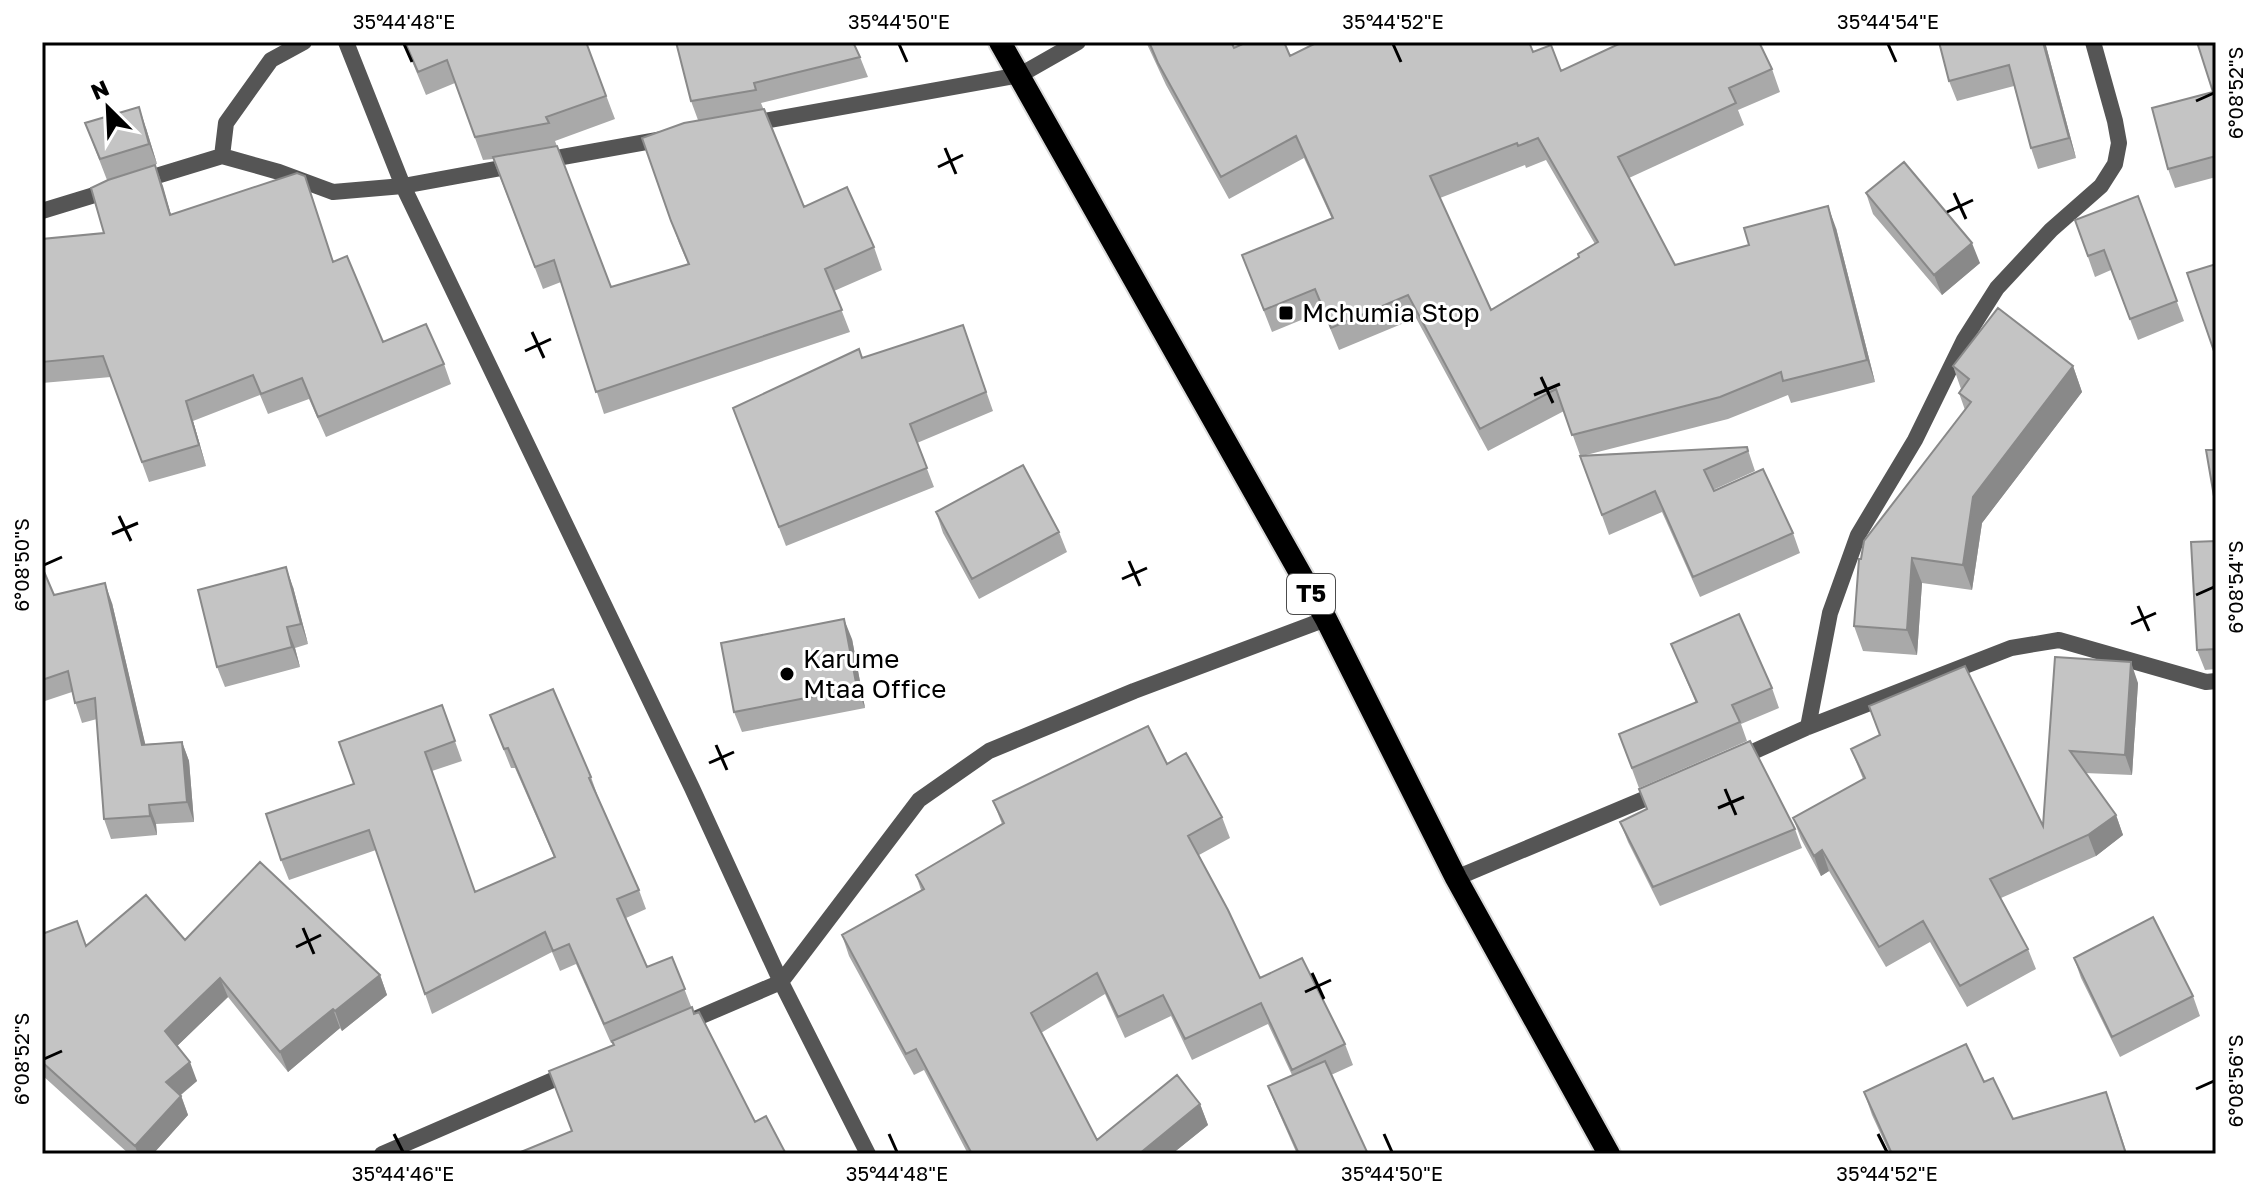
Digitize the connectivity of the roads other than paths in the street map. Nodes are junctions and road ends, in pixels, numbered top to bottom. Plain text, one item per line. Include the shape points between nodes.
1 (304, 42) edge
2 (346, 42) edge
3 (1000, 42) edge
4 (1078, 42) edge
5 (2093, 42) edge
6 (1020, 75) junction
7 (727, 128) edge
8 (681, 136) edge
9 (222, 156) junction
10 (403, 186) junction
11 (42, 211) edge
12 (1326, 619) junction
13 (2216, 681) edge
14 (1808, 727) junction
15 (1728, 763) edge
16 (1675, 786) edge
17 (1456, 878) junction
18 (781, 982) junction
19 (667, 1031) edge
20 (581, 1068) edge
21 (382, 1154) edge
22 (868, 1154) edge
23 (1609, 1154) edge

1 - 9 street via 271,60 226,123
2 - 10 street
3 - 6 highway, T5
4 - 6 street
5 - 14 street via 2119,143 2115,164 2101,186 1997,288 1964,340 1915,440 1858,535 1830,613
6 - 7 street
6 - 12 highway, T5
8 - 10 street
9 - 10 street via 333,192
9 - 11 street
10 - 18 street
12 - 17 highway, T5
12 - 18 street via 989,751 919,800
13 - 14 street via 2059,640 2011,648
14 - 15 street
16 - 17 street
17 - 23 highway, T5
18 - 19 street
18 - 22 street
20 - 21 street

